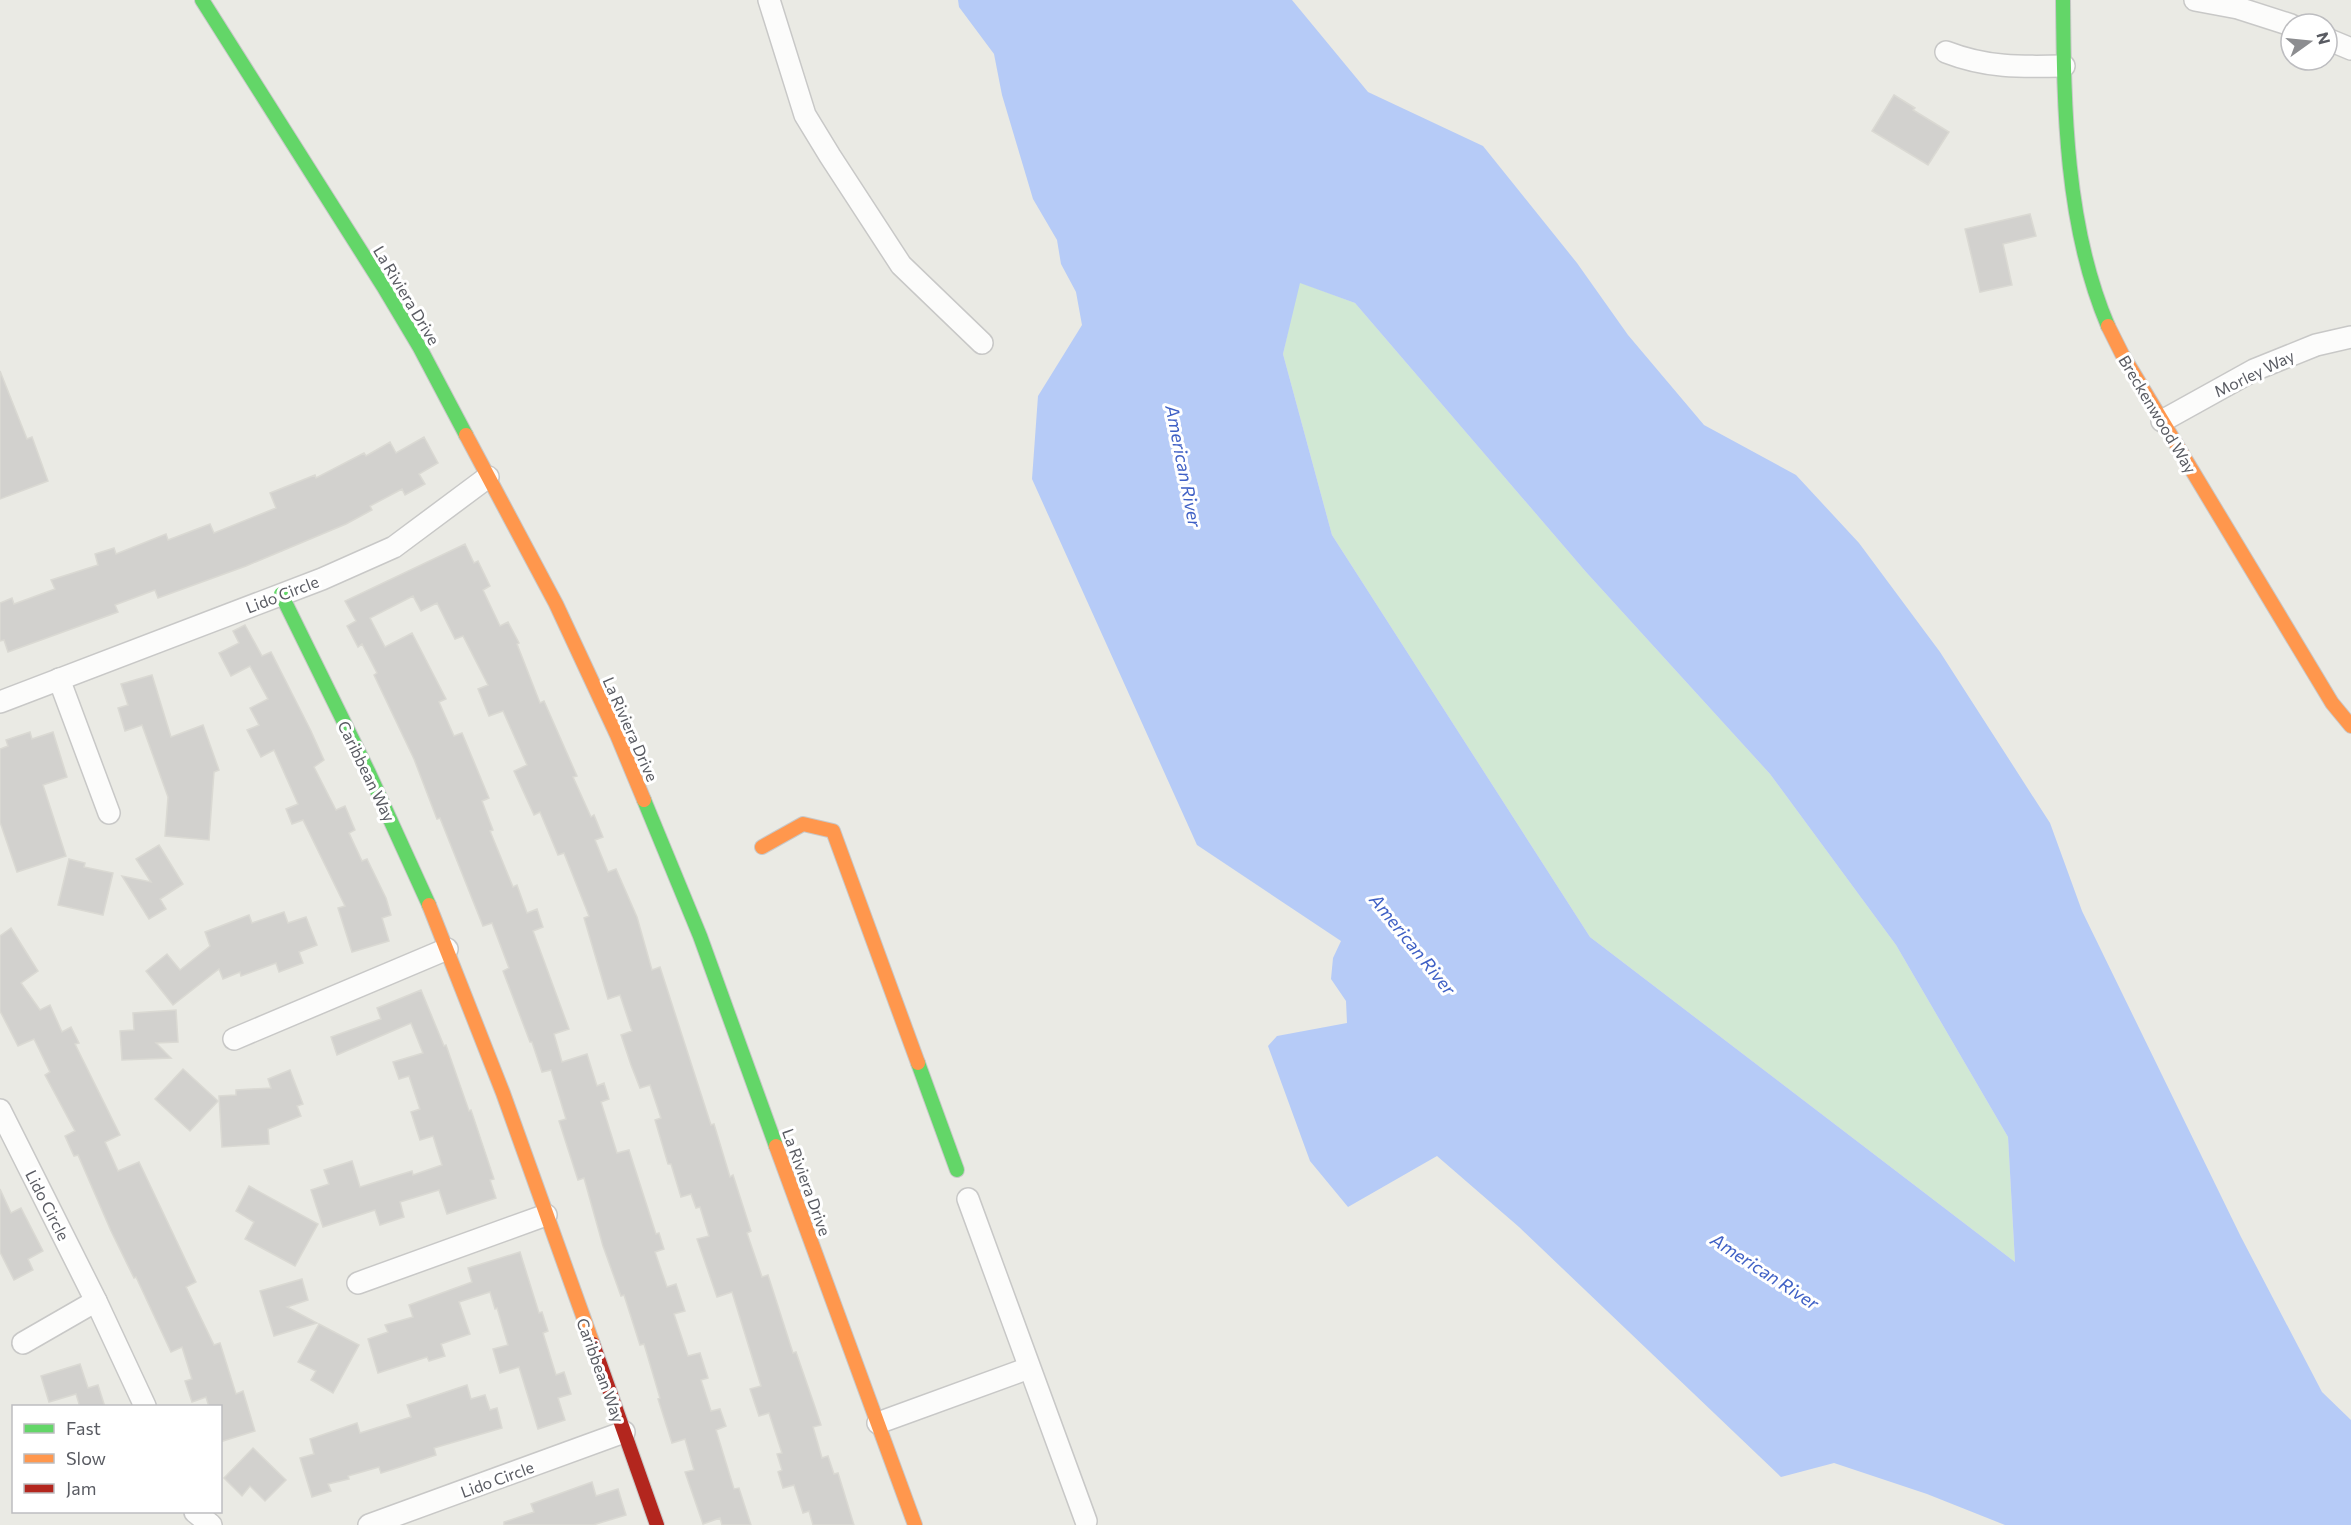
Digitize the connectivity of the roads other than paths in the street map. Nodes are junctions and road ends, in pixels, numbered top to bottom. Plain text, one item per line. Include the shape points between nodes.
1 (202, 0) edge
2 (769, 0) edge
3 (2063, 0) edge
4 (2195, 0) edge
5 (2279, 21) edge
6 (1946, 52) dead end
7 (2064, 66) junction
8 (2351, 337) edge
9 (982, 343) dead end
10 (2162, 421) junction
11 (488, 477) junction
12 (281, 594) junction
13 (59, 679) junction
14 (0, 702) edge
15 (2351, 726) edge
16 (109, 813) dead end
17 (762, 847) dead end
18 (447, 949) junction
19 (234, 1039) dead end
20 (0, 1110) edge
21 (957, 1170) dead end
22 (968, 1198) dead end
23 (546, 1215) junction
24 (358, 1283) dead end
25 (96, 1301) junction
26 (23, 1343) dead end
27 (1029, 1368) junction
28 (144, 1405) edge
29 (878, 1423) junction
30 (624, 1432) junction
31 (196, 1513) edge
32 (1086, 1521) dead end
33 (211, 1525) edge
34 (369, 1525) edge
35 (657, 1525) edge
36 (915, 1525) edge

1 - 11 street, La Riviera Drive via 383,286
2 - 9 street via 805,115 830,156 901,265
3 - 7 street, Breckenwood Way
4 - 5 street
6 - 7 street via 1984,64
7 - 10 street, Breckenwood Way via 2078,240 2110,333
8 - 10 street, Morley Way via 2307,348 2254,370
10 - 15 street, Breckenwood Way via 2332,703
11 - 12 street, Lido Circle via 394,547
11 - 29 street, La Riviera Drive via 556,604 673,868
12 - 13 street, Lido Circle
12 - 18 street, Caribbean Way via 394,826
13 - 14 street, Lido Circle
13 - 16 street
17 - 21 street via 803,824 833,831
18 - 19 street
18 - 23 street, Caribbean Way
20 - 25 street, Lido Circle
22 - 27 street
23 - 24 street
23 - 30 street, Caribbean Way
25 - 26 street
25 - 28 street, Lido Circle
27 - 29 street
27 - 32 street
29 - 36 street, La Riviera Drive
30 - 34 street, Lido Circle
30 - 35 street, Caribbean Way
31 - 33 street

